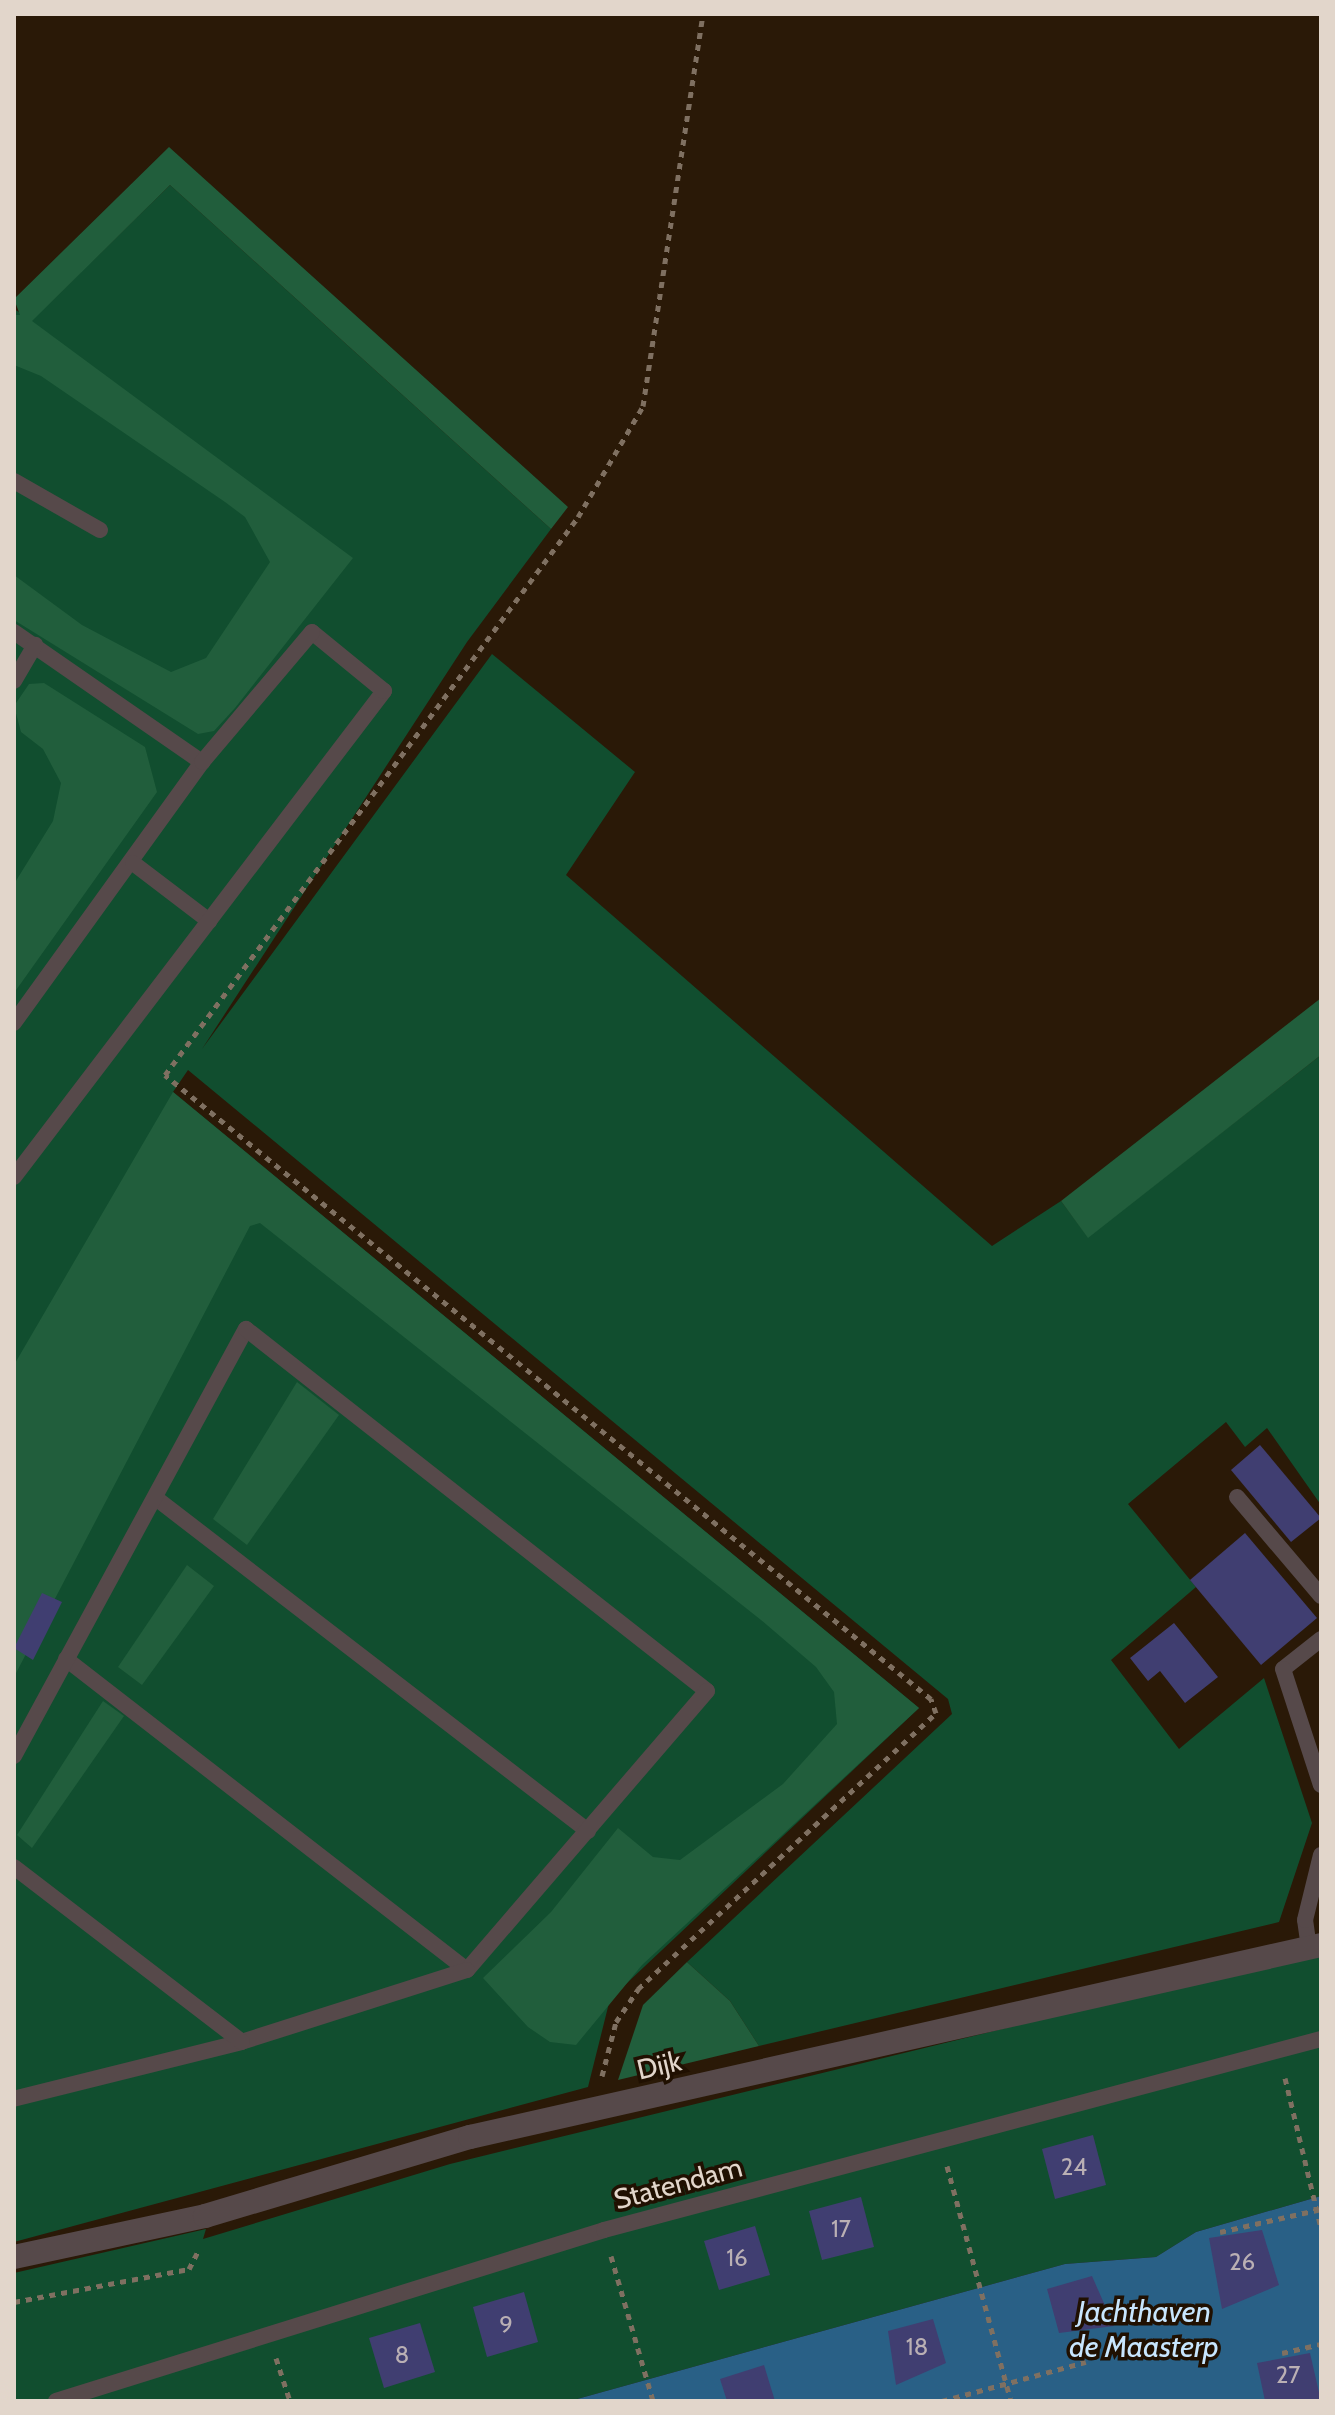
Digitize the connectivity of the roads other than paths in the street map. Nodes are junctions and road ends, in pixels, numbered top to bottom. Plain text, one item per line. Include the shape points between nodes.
1 (14, 481) edge
2 (100, 530) dead end
3 (14, 632) edge
4 (35, 645) junction
5 (14, 681) edge
6 (202, 762) junction
7 (133, 863) junction
8 (209, 921) junction
9 (14, 1023) edge
10 (14, 1177) edge
11 (1237, 1497) dead end
12 (157, 1499) junction
13 (1321, 1596) edge
14 (1321, 1639) edge
15 (66, 1659) junction
16 (14, 1756) edge
17 (1321, 1785) edge
18 (588, 1831) junction
19 (1321, 1855) edge
20 (14, 1867) edge
21 (1315, 1946) edge
22 (467, 1970) junction
23 (1321, 2039) edge
24 (242, 2042) junction
25 (14, 2099) edge
26 (14, 2257) edge
27 (56, 2401) edge

1 - 2 lane
3 - 4 lane
4 - 5 lane
4 - 6 lane
6 - 7 lane
6 - 8 lane via 312,632 384,691
7 - 8 lane
7 - 9 lane
8 - 10 lane
11 - 13 lane
12 - 15 lane
12 - 18 lane
12 - 18 lane via 246,1329 707,1691
14 - 17 lane via 1283,1669
15 - 16 lane
15 - 22 lane
18 - 22 lane
19 - 21 lane via 1305,1920
20 - 24 lane
21 - 26 street, Dijk via 470,2137 216,2212
22 - 24 lane
23 - 27 lane, Statendam via 604,2230
24 - 25 lane

